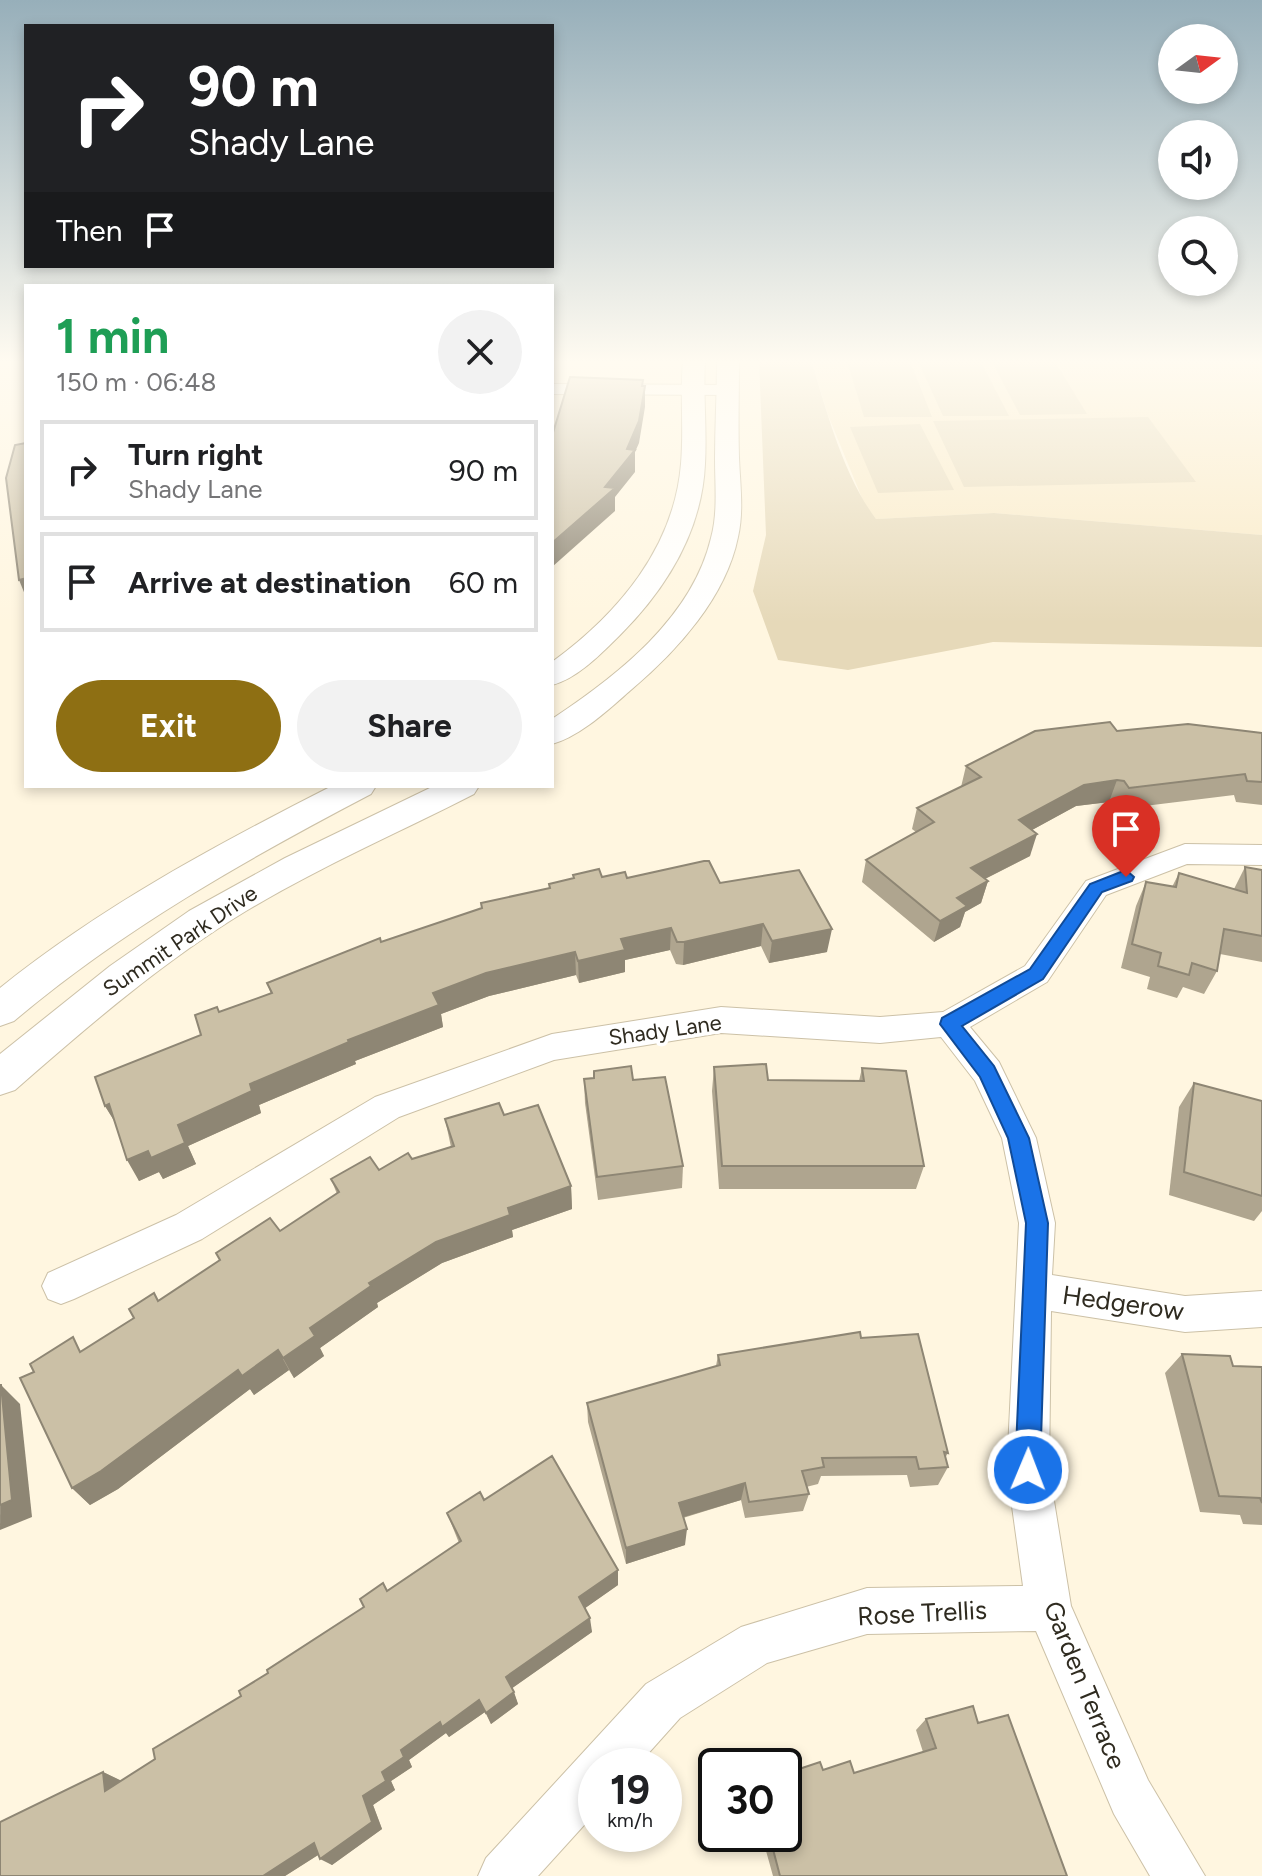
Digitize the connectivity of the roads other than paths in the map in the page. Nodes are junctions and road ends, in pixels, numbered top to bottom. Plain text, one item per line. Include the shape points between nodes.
1 (692, 448) edge
2 (727, 448) edge
3 (554, 675) edge
4 (554, 733) edge
5 (355, 788) edge
6 (458, 788) edge
7 (1262, 855) edge
8 (0, 1010) edge
9 (949, 1024) junction
10 (0, 1078) edge
11 (61, 1286) dead end
12 (1032, 1290) junction
13 (1262, 1309) edge
14 (1049, 1608) junction
15 (620, 1748) edge
16 (578, 1795) edge
17 (504, 1876) edge
18 (1179, 1876) edge

1 - 3 street via 682,525 645,593
2 - 4 street via 731,497 722,548 697,596 668,638 628,679
5 - 8 street, Summit Park Drive via 223,856 46,970
6 - 10 street, Summit Park Drive via 201,921
7 - 9 street, Shady Lane via 1185,854 1096,888 1036,974
9 - 11 street, Shady Lane via 880,1030 721,1020 552,1047 387,1107 189,1227
9 - 12 street, Garden Terrace via 987,1072 1019,1138 1037,1223
12 - 13 street, Hedgerow via 1185,1314
12 - 14 street, Garden Terrace via 1028,1470
14 - 15 street, Rose Trellis via 867,1611 757,1643 663,1701
14 - 18 street, Garden Terrace via 1131,1797
16 - 17 street

